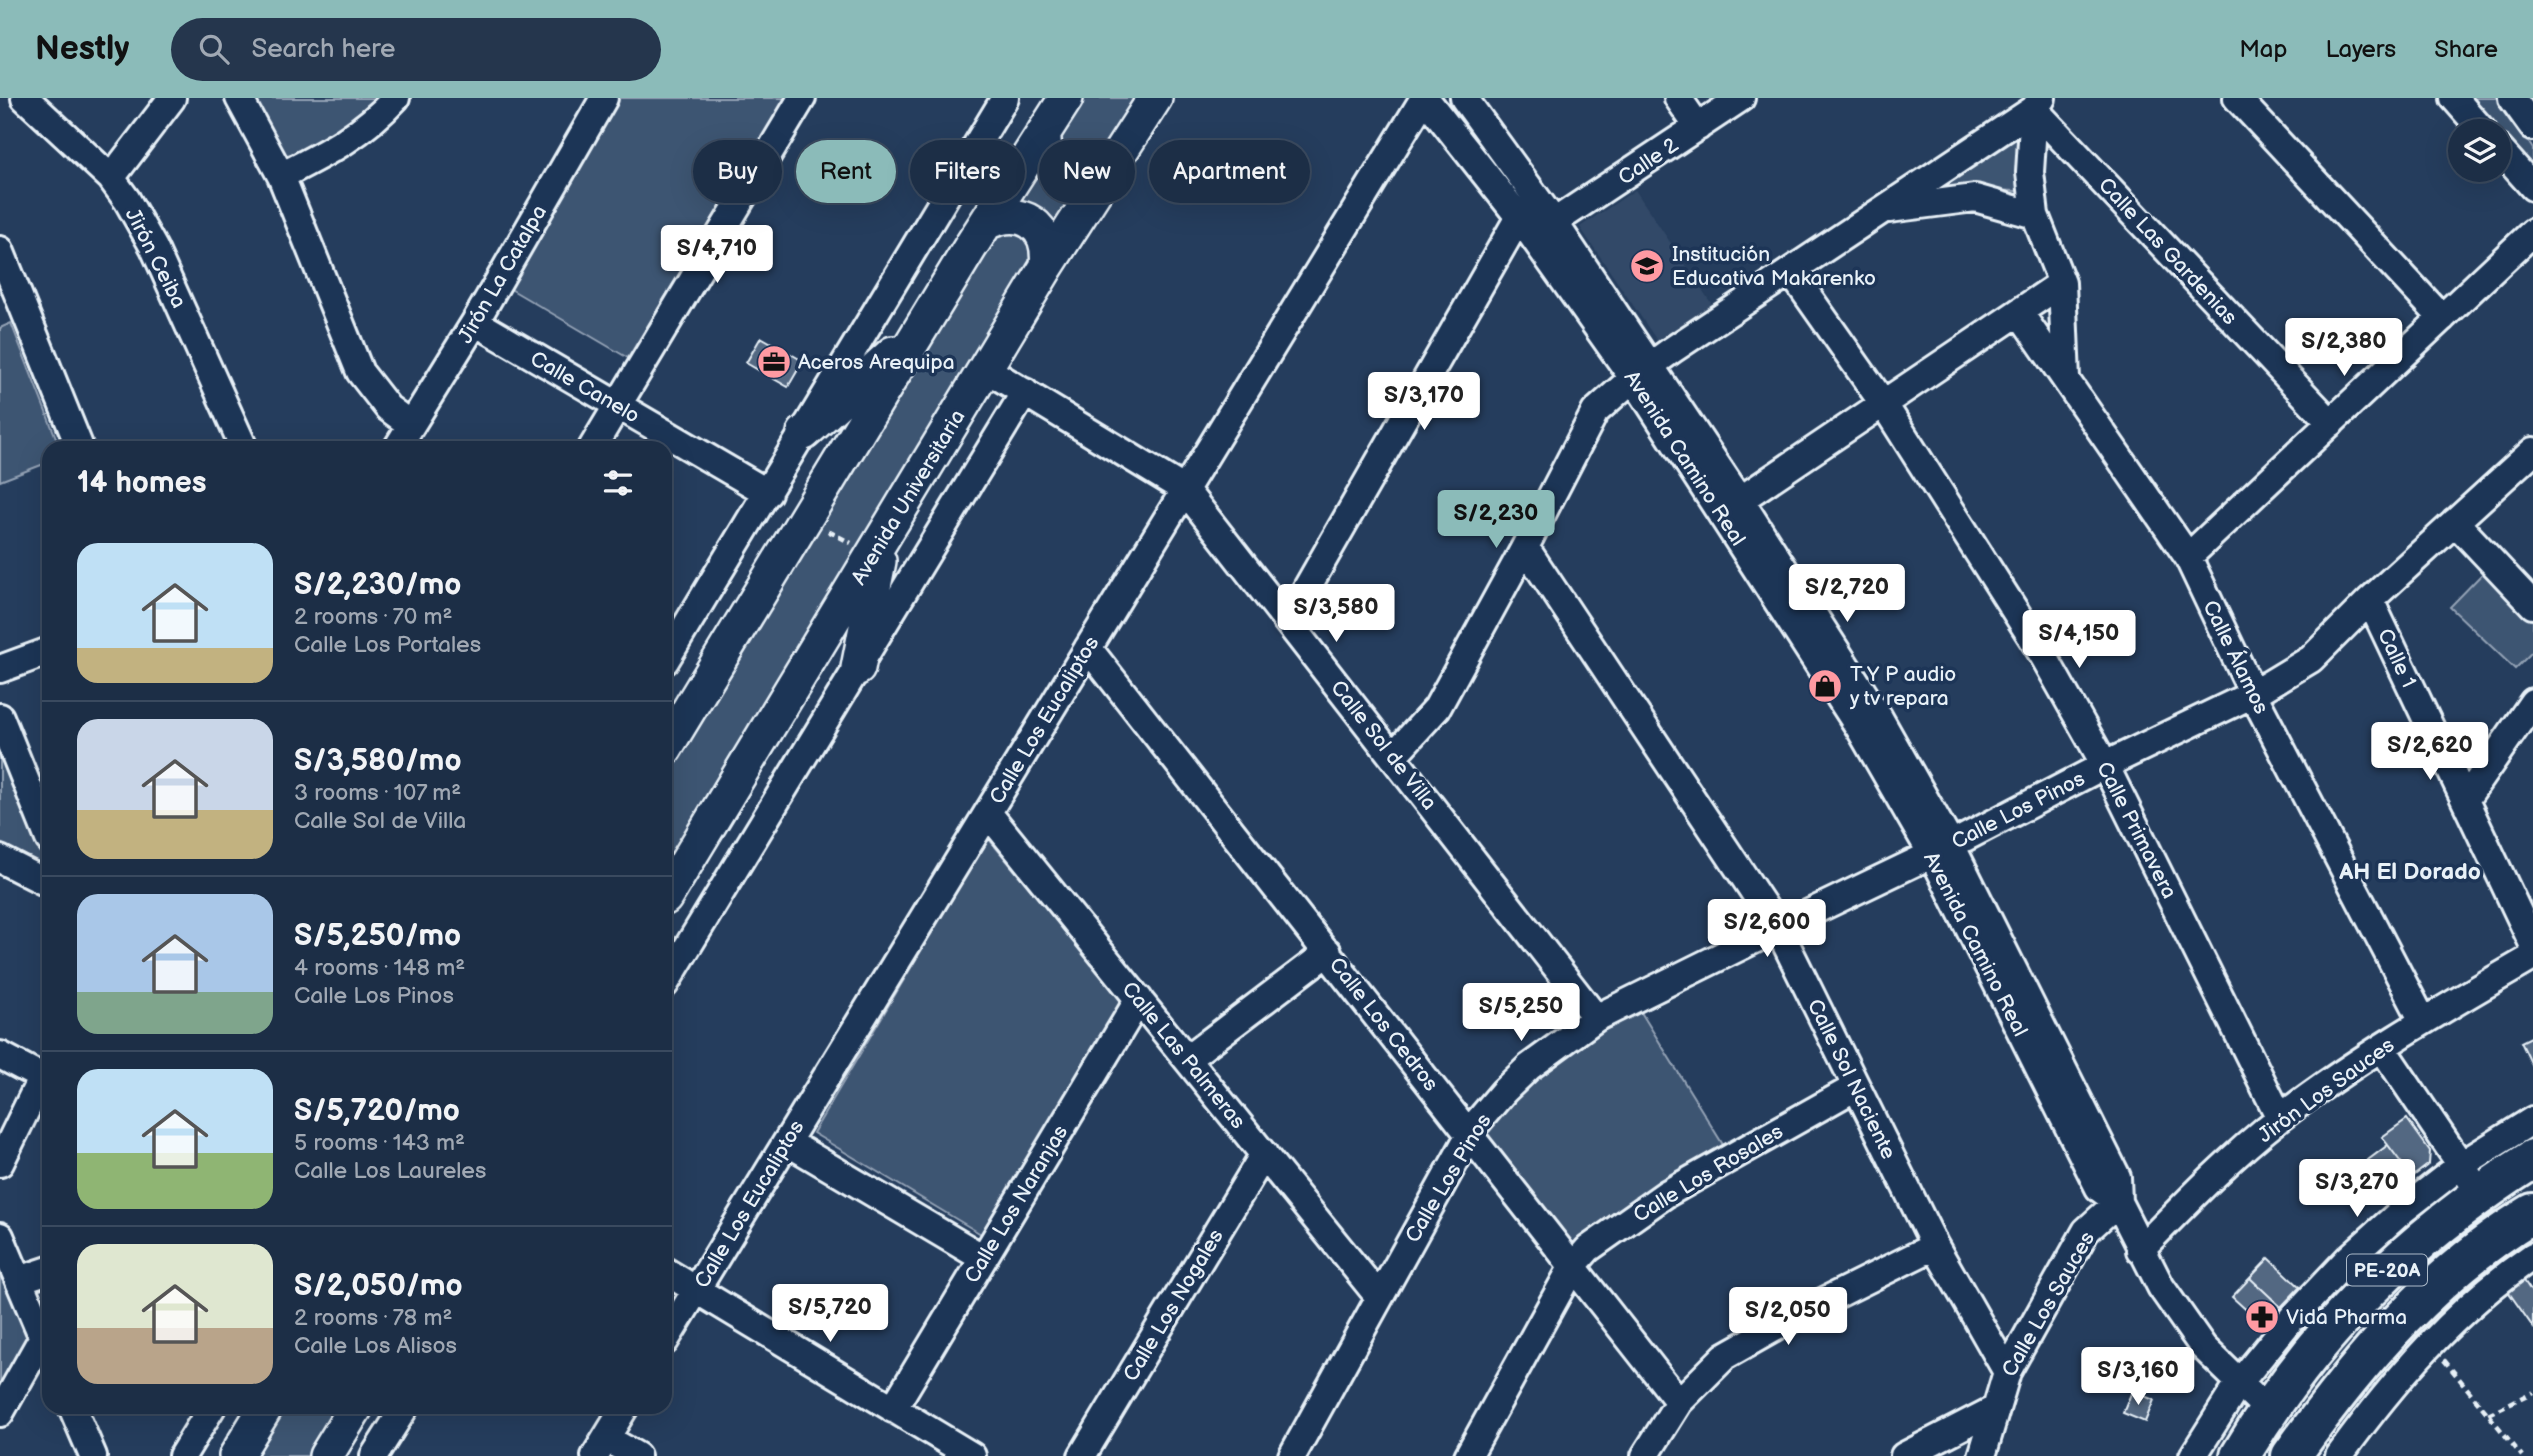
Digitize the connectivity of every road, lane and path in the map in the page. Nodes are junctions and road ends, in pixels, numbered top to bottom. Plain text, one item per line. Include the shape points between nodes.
1 (25, 98) edge
2 (172, 98) edge
3 (239, 98) edge
4 (396, 98) edge
5 (604, 98) edge
6 (802, 98) edge
7 (1005, 98) edge
8 (1066, 98) edge
9 (1154, 98) edge
10 (1425, 98) edge
11 (1464, 98) edge
12 (1678, 98) edge
13 (1741, 98) edge
14 (2236, 98) edge
15 (2454, 98) edge
16 (2512, 98) edge
17 (2038, 104) edge
18 (2472, 119) edge
19 (1698, 127) junction
20 (2533, 127) edge
21 (1044, 132) junction
22 (1044, 140) edge
23 (1126, 140) edge
24 (2511, 162) edge
25 (281, 176) junction
26 (111, 178) junction
27 (2533, 187) edge
28 (1086, 203) edge
29 (1884, 210) junction
30 (2035, 215) junction
31 (1519, 218) junction
32 (1554, 222) junction
33 (986, 223) junction
34 (2533, 232) edge
35 (0, 250) edge
36 (1047, 266) junction
37 (1791, 272) junction
38 (2062, 283) junction
39 (2019, 312) junction
40 (2442, 318) junction
41 (475, 322) junction
42 (921, 328) junction
43 (986, 369) junction
44 (1642, 372) junction
45 (2066, 379) junction
46 (1024, 391) junction
47 (1883, 403) junction
48 (618, 406) junction
49 (2331, 423) junction
50 (411, 425) junction
51 (804, 433) junction
52 (77, 441) edge
53 (241, 441) edge
54 (401, 441) edge
55 (597, 441) edge
56 (2533, 451) edge
57 (1185, 490) junction
58 (768, 493) junction
59 (1740, 500) junction
60 (805, 519) junction
61 (2455, 523) junction
62 (878, 545) junction
63 (1525, 547) junction
64 (2188, 557) junction
65 (2370, 600) junction
66 (2533, 604) edge
67 (1288, 621) junction
68 (1088, 648) junction
69 (672, 650) edge
70 (42, 654) edge
71 (858, 668) junction
72 (0, 669) edge
73 (2253, 694) junction
74 (2533, 702) edge
75 (0, 717) edge
76 (672, 738) edge
77 (1393, 757) junction
78 (2105, 765) junction
79 (2465, 800) junction
80 (988, 813) junction
81 (42, 822) edge
82 (1941, 850) junction
83 (0, 859) edge
84 (42, 880) edge
85 (672, 886) edge
86 (1778, 928) junction
87 (2533, 944) edge
88 (1328, 952) junction
89 (2533, 957) edge
90 (672, 973) edge
91 (1139, 999) junction
92 (1596, 1018) junction
93 (2423, 1021) junction
94 (2382, 1048) junction
95 (0, 1055) edge
96 (1187, 1059) junction
97 (42, 1077) edge
98 (42, 1085) edge
99 (1856, 1087) junction
100 (2280, 1118) junction
101 (2533, 1120) edge
102 (1469, 1134) junction
103 (787, 1142) junction
104 (1264, 1154) junction
105 (2533, 1159) edge
106 (0, 1163) edge
107 (2470, 1179) junction
108 (2119, 1202) junction
109 (2529, 1228) edge
110 (0, 1236) edge
111 (1935, 1246) junction
112 (2140, 1250) junction
113 (983, 1258) junction
114 (1573, 1266) junction
115 (42, 1272) edge
116 (672, 1276) edge
117 (19, 1280) junction
118 (695, 1291) junction
119 (1379, 1297) junction
120 (672, 1329) edge
121 (42, 1335) edge
122 (2430, 1343) junction
123 (42, 1350) edge
124 (2007, 1372) junction
125 (2239, 1383) junction
126 (2533, 1392) edge
127 (1679, 1402) junction
128 (893, 1409) junction
129 (1994, 1409) junction
130 (2269, 1411) junction
131 (0, 1413) edge
132 (75, 1414) edge
133 (208, 1414) edge
134 (262, 1414) edge
135 (352, 1414) edge
136 (401, 1414) edge
137 (621, 1414) edge
138 (2488, 1414) junction
139 (601, 1447) edge
140 (93, 1456) edge
141 (182, 1456) edge
142 (236, 1456) edge
143 (326, 1456) edge
144 (374, 1456) edge
145 (637, 1456) edge
146 (972, 1456) edge
147 (1082, 1456) edge
148 (1292, 1456) edge
149 (1468, 1456) edge
150 (1645, 1456) edge
151 (1904, 1456) edge
152 (1982, 1456) edge
153 (2193, 1456) edge
154 (2240, 1456) edge
155 (2291, 1456) edge
156 (2339, 1456) edge
157 (2522, 1456) edge

1 - 26 street, Jirón Ceiba
2 - 26 street
3 - 25 street
4 - 25 street via 344,144
5 - 41 street, Jirón La Catalpa
6 - 48 street
7 - 51 street
8 - 21 main road
9 - 23 main road, Avenida Universitaria
10 - 31 street, Avenida Camino Real
10 - 57 street, Calle Los Eucaliptos
11 - 32 street, Avenida Camino Real
12 - 19 street
13 - 19 street, Calle 2
14 - 40 street
15 - 18 street
16 - 20 street
17 - 29 street
17 - 30 street via 2030,172
17 - 49 street, Calle Las Gardenias
19 - 32 street, Calle 2
21 - 22 main road
21 - 33 main road
24 - 27 street
25 - 50 street via 360,372 388,408
26 - 53 street, Jirón Ceiba via 155,248
28 - 36 main road, Avenida Universitaria
29 - 30 street via 1975,198
29 - 37 street
30 - 38 street
31 - 44 street, Avenida Camino Real
31 - 67 street
32 - 44 street, Avenida Camino Real
33 - 36 main road via 1001,216 1017,216 1032,223 1044,235 1049,250
33 - 42 main road
34 - 40 street
35 - 52 street
36 - 43 main road, Avenida Universitaria
37 - 44 street
37 - 47 street, Calle Primavera
38 - 39 street
38 - 45 street
39 - 45 street, Calle Álamos
39 - 47 street
40 - 49 street
41 - 48 street, Calle Canelo
41 - 50 street, Jirón La Catalpa
42 - 51 main road
42 - 60 main road
43 - 46 street, Calle Sol de Villa
43 - 62 main road, Avenida Universitaria
44 - 59 street, Avenida Camino Real
44 - 63 street via 1595,412
44 - 82 street, Avenida Camino Real via 1860,729
45 - 64 street, Calle Álamos
46 - 57 street, Calle Sol de Villa
46 - 71 street
47 - 59 street
47 - 78 street, Calle Primavera via 2043,655
48 - 55 street
48 - 58 street, Calle Canelo
49 - 64 street
50 - 54 street, Jirón La Catalpa
51 - 58 street
56 - 61 street, Calle Los Pinos
57 - 67 street, Calle Sol de Villa
57 - 68 street, Calle Los Eucaliptos
58 - 69 street
59 - 82 street, Avenida Camino Real via 1878,716
60 - 62 path
60 - 76 main road
61 - 65 street, Calle Los Pinos
61 - 66 street
62 - 71 main road
62 - 85 main road, Avenida Universitaria
63 - 77 street via 1437,708
63 - 86 street, Calle Sol Naciente
64 - 73 street, Calle Álamos
65 - 73 street, Calle Los Pinos via 2311,659
65 - 79 street, Calle 1
67 - 77 street, Calle Sol de Villa
68 - 80 street, Calle Los Eucaliptos
68 - 88 street, Calle Los Cedros
70 - 72 street
71 - 90 street
73 - 78 street, Calle Los Pinos
73 - 93 street, Calle Álamos
74 - 79 street
75 - 81 street
77 - 92 street, Calle Sol de Villa
78 - 82 street, Calle Los Pinos
78 - 100 street, Calle Primavera
79 - 87 street, Calle 1
80 - 91 street, Calle Las Palmeras
80 - 103 street, Calle Los Eucaliptos
82 - 86 street, Calle Los Pinos
82 - 108 street, Avenida Camino Real via 2099,1188
83 - 84 street
86 - 92 street, Calle Los Pinos
86 - 99 street, Calle Sol Naciente
88 - 96 street
88 - 102 street, Calle Los Cedros
89 - 93 street, Jirón Los Sauces
91 - 96 street, Calle Las Palmeras
91 - 113 street, Calle Los Naranjas
92 - 102 street, Calle Los Pinos via 1529,1067
93 - 94 street, Jirón Los Sauces
94 - 100 street, Jirón Los Sauces
94 - 107 street
95 - 97 street
96 - 104 street, Calle Las Palmeras
98 - 106 street
99 - 111 street, Calle Sol Naciente
99 - 114 street, Calle Los Rosales via 1665,1194 1588,1249
100 - 112 street, Jirón Los Sauces
101 - 107 street
102 - 114 street, Calle Los Cedros
102 - 119 street, Calle Los Pinos
103 - 113 street
103 - 118 street, Calle Los Eucaliptos
104 - 119 street, Calle Las Palmeras
104 - 147 street, Calle Los Nogales
105 - 107 highway, PE-20A
107 - 125 street via 2403,1210 2293,1317
107 - 130 highway, PE-20A via 2365,1291 2302,1364
108 - 112 street, Avenida Camino Real
108 - 124 street, Calle Los Sauces via 2086,1231
109 - 122 street via 2497,1281
109 - 155 highway, PE-20A via 2457,1268 2382,1339
110 - 117 street
111 - 124 street, Calle Sol Naciente
111 - 127 street via 1725,1356
112 - 125 street, Avenida Camino Real via 2203,1347
113 - 128 street, Calle Los Naranjas
114 - 127 street, Calle Los Cedros
114 - 149 street, Calle Los Rosales
115 - 117 street
116 - 118 street
117 - 121 street
118 - 120 street, Calle Los Eucaliptos
118 - 128 street
119 - 148 street, Calle Los Pinos
122 - 138 path
122 - 156 street
123 - 131 street
124 - 129 street, Calle Los Sauces
125 - 130 street, Avenida Camino Real
125 - 153 street
126 - 138 path
127 - 150 street
128 - 146 street
129 - 151 street
129 - 152 street, Calle Los Sauces
130 - 154 highway, PE-20A
132 - 140 street
133 - 141 street
134 - 142 main road
135 - 143 main road
136 - 144 street
137 - 139 street
138 - 157 path
139 - 145 street

